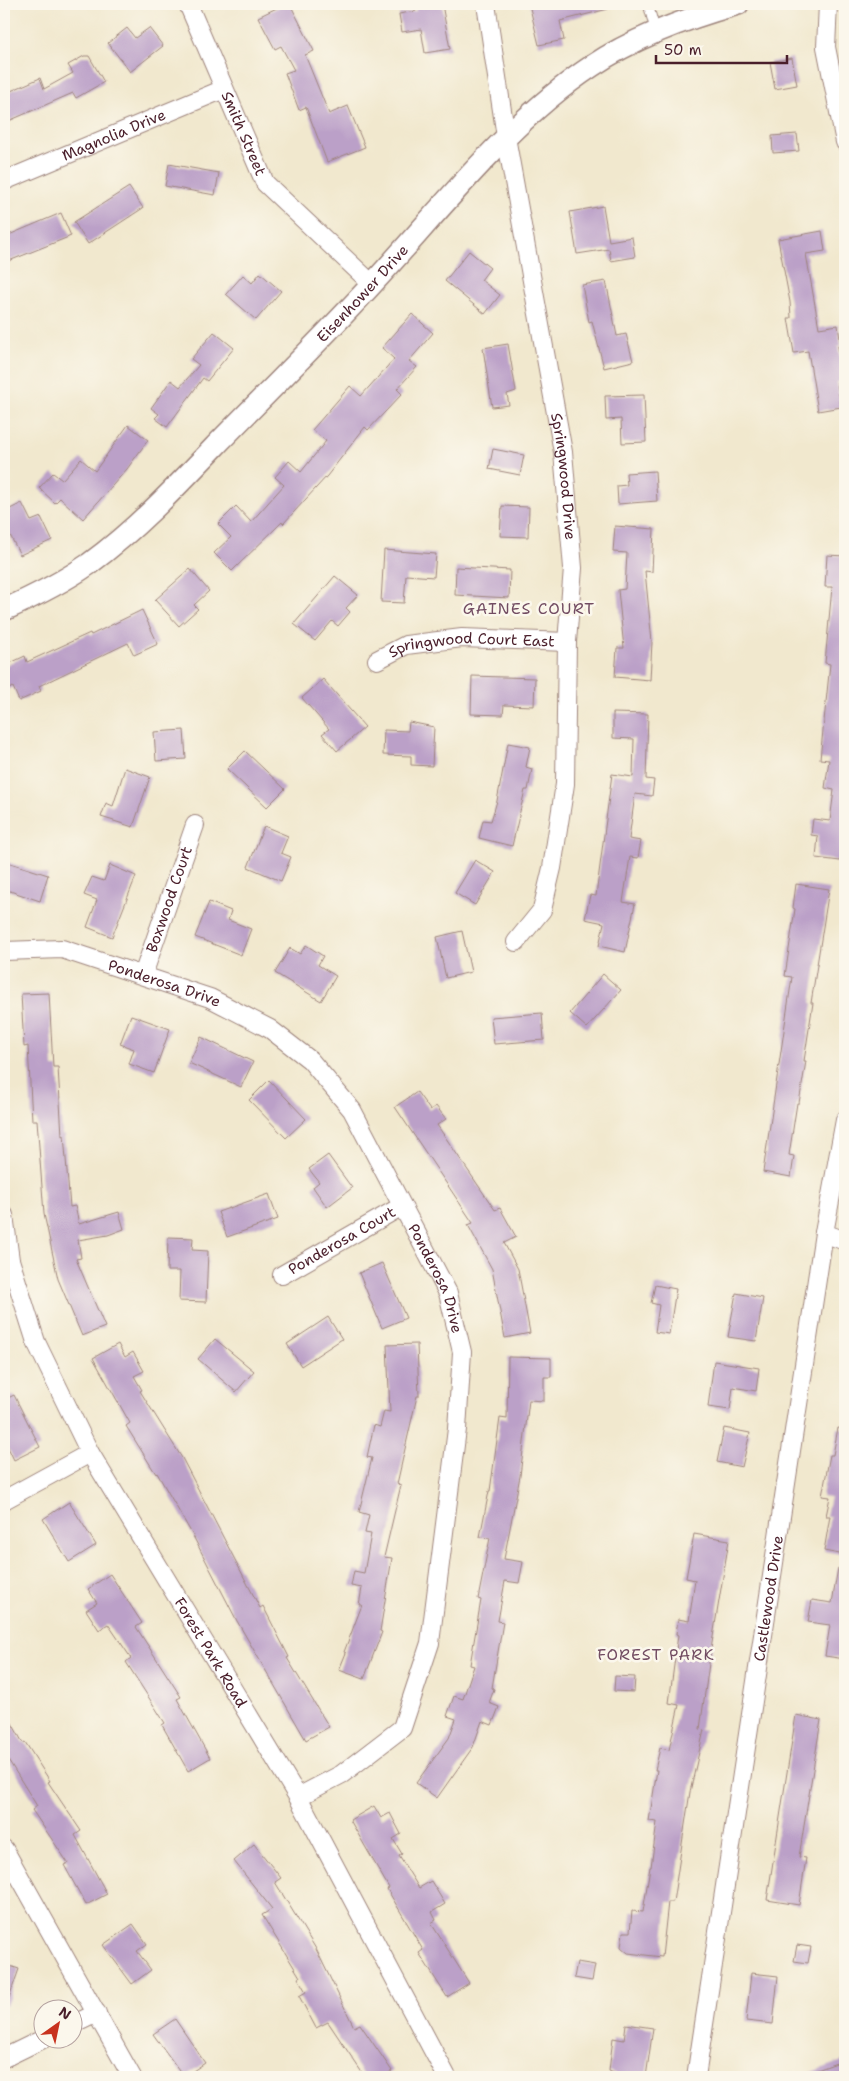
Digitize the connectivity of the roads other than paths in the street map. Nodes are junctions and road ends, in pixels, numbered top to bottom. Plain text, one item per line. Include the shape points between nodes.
1 (188, 4) edge
2 (486, 4) edge
3 (648, 4) edge
4 (738, 4) edge
5 (828, 4) edge
6 (656, 34) junction
7 (224, 89) junction
8 (506, 138) junction
9 (845, 142) edge
10 (4, 181) edge
11 (372, 284) junction
12 (4, 610) edge
13 (567, 642) junction
14 (377, 660) dead end
15 (195, 825) dead end
16 (516, 942) dead end
17 (4, 951) edge
18 (143, 974) junction
19 (845, 1120) edge
20 (402, 1206) junction
21 (4, 1215) edge
22 (824, 1233) junction
23 (845, 1241) edge
24 (282, 1275) dead end
25 (90, 1453) junction
26 (4, 1500) edge
27 (298, 1797) junction
28 (4, 1849) edge
29 (97, 2013) junction
30 (82, 2020) edge
31 (32, 2044) edge
32 (4, 2058) edge
33 (132, 2077) edge
34 (447, 2077) edge
35 (696, 2077) edge

1 - 7 street, Smith Street
2 - 8 street, Springwood Drive
3 - 6 lane
4 - 6 street, Eisenhower Drive via 714,10
5 - 9 street via 826,47
6 - 8 street, Eisenhower Drive via 627,45 591,66
7 - 10 street, Magnolia Drive
7 - 11 street, Smith Street via 265,183
8 - 11 street, Eisenhower Drive
8 - 13 street, Springwood Drive via 563,452 572,568
11 - 12 street, Eisenhower Drive via 147,516 89,564
13 - 14 street, Springwood Court East via 462,638 406,644
13 - 16 street, Springwood Drive via 565,784 552,868 542,910
15 - 18 street, Boxwood Court
17 - 18 street, Ponderosa Drive via 62,949
18 - 20 street, Ponderosa Drive via 210,998 270,1029 310,1060 352,1110
19 - 22 street, Castlewood Drive
20 - 24 street, Ponderosa Court
20 - 27 street, Ponderosa Drive via 448,1293 462,1352 457,1429 430,1642 402,1728 342,1774
21 - 25 street, Forest Park Road via 10,1260 36,1342
22 - 23 street
22 - 35 street, Castlewood Drive
25 - 26 street
25 - 27 street, Forest Park Road
27 - 34 street, Forest Park Road
28 - 29 street
29 - 30 street
29 - 33 street
31 - 32 street

